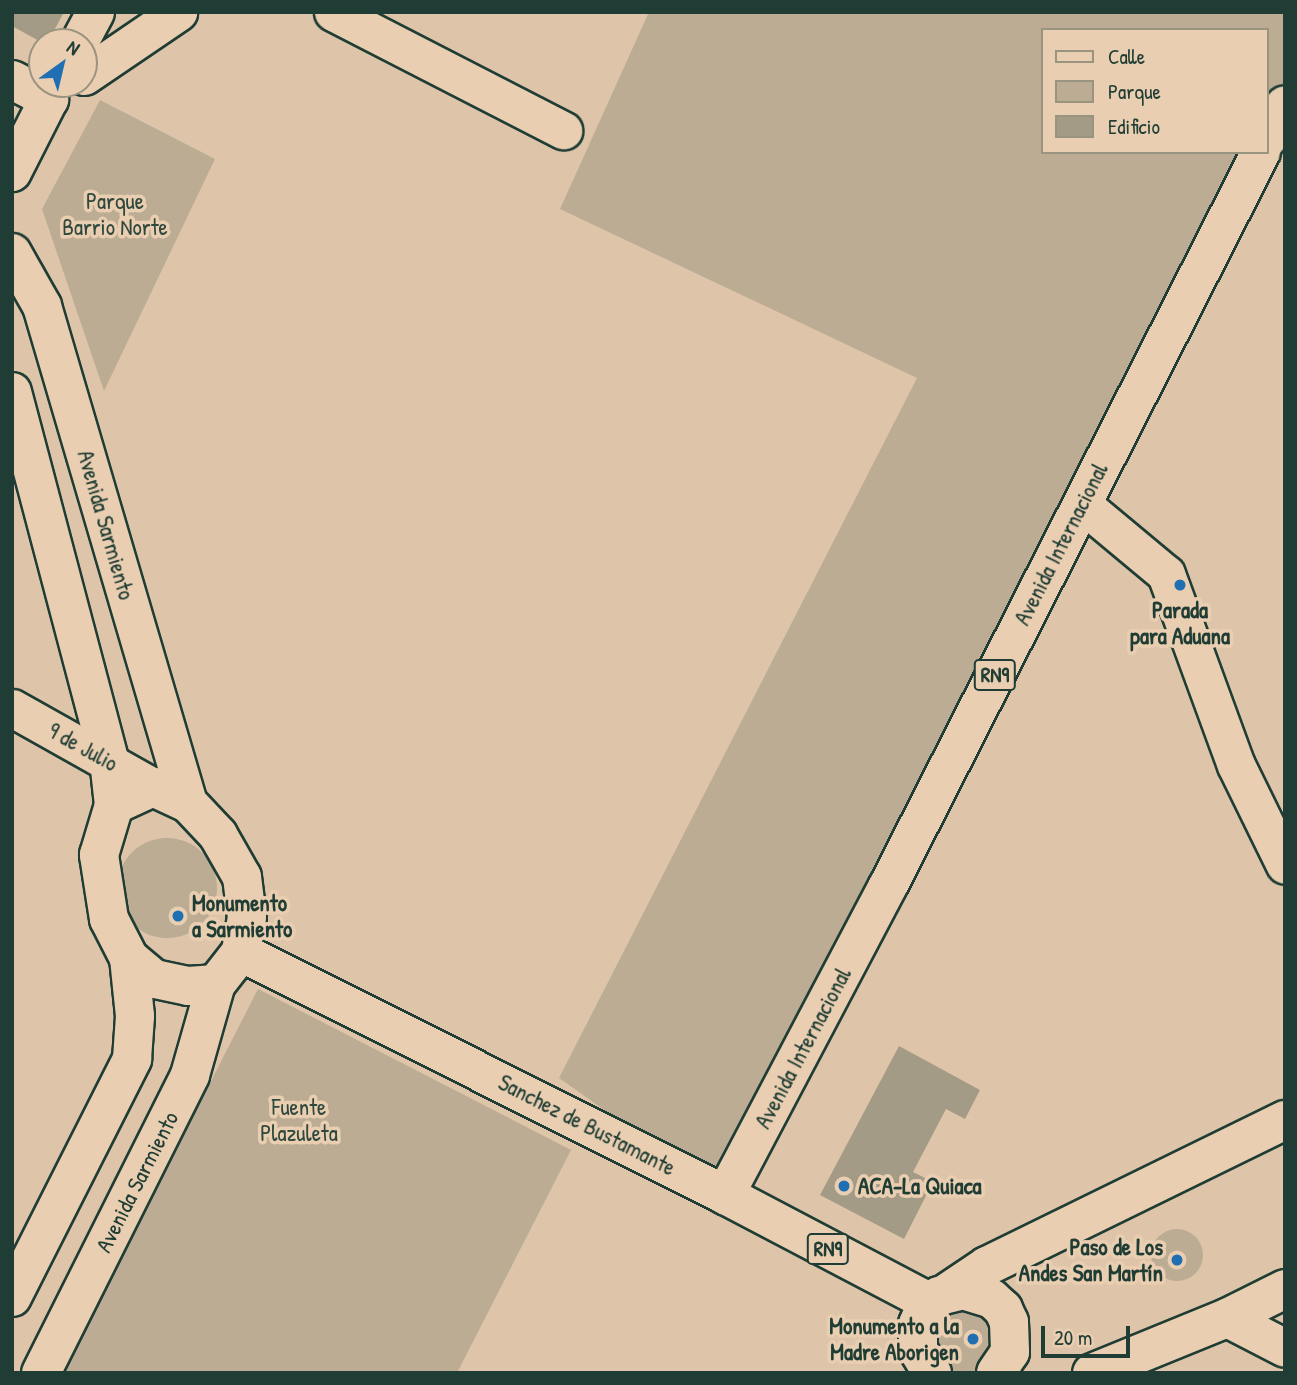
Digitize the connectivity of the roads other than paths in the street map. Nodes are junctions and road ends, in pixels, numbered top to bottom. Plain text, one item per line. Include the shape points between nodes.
1 (95, 12) edge
2 (178, 12) edge
3 (333, 12) edge
4 (86, 28) edge
5 (98, 66) edge
6 (53, 98) edge
7 (1285, 105) edge
8 (563, 130) dead end
9 (1269, 135) edge
10 (1260, 154) edge
11 (15, 158) edge
12 (12, 253) edge
13 (12, 392) edge
14 (1082, 504) junction
15 (12, 708) edge
16 (109, 760) junction
17 (153, 787) junction
18 (188, 803) junction
19 (114, 805) junction
20 (1285, 865) edge
21 (241, 952) junction
22 (129, 958) junction
23 (216, 984) junction
24 (1285, 1120) edge
25 (725, 1195) junction
26 (30, 1263) junction
27 (83, 1289) junction
28 (1285, 1289) edge
29 (12, 1297) edge
30 (940, 1297) junction
31 (1227, 1318) junction
32 (1285, 1348) edge
33 (919, 1365) edge
34 (41, 1373) edge
35 (996, 1373) edge
36 (1092, 1373) edge

1 - 4 street
2 - 5 street
3 - 8 street
6 - 11 main road
7 - 9 main road
10 - 14 main road, Avenida Internacional / RN9
12 - 18 main road, Avenida Sarmiento via 42,306
13 - 16 main road
14 - 20 street via 1166,574 1236,765
14 - 25 main road, Avenida Internacional / RN9
15 - 16 street, 9 de Julio
16 - 17 street, 9 de Julio
16 - 19 main road
17 - 18 main road
17 - 19 main road
18 - 21 main road via 218,835 242,877 247,917
19 - 22 main road via 99,855 109,919
21 - 23 main road
21 - 25 main road, Sanchez de Bustamante
22 - 23 main road via 154,979 188,986
22 - 26 main road via 135,1016 132,1059
23 - 27 main road, Avenida Sarmiento via 190,1075
24 - 30 main road via 987,1266
25 - 30 main road, Sanchez de Bustamante / RN9
26 - 27 main road
26 - 29 main road
27 - 34 main road, Avenida Sarmiento
28 - 31 main road
30 - 33 main road via 918,1324
30 - 35 main road, RN9 via 978,1292 1003,1309 1012,1337 1010,1352
31 - 32 street
31 - 36 main road

